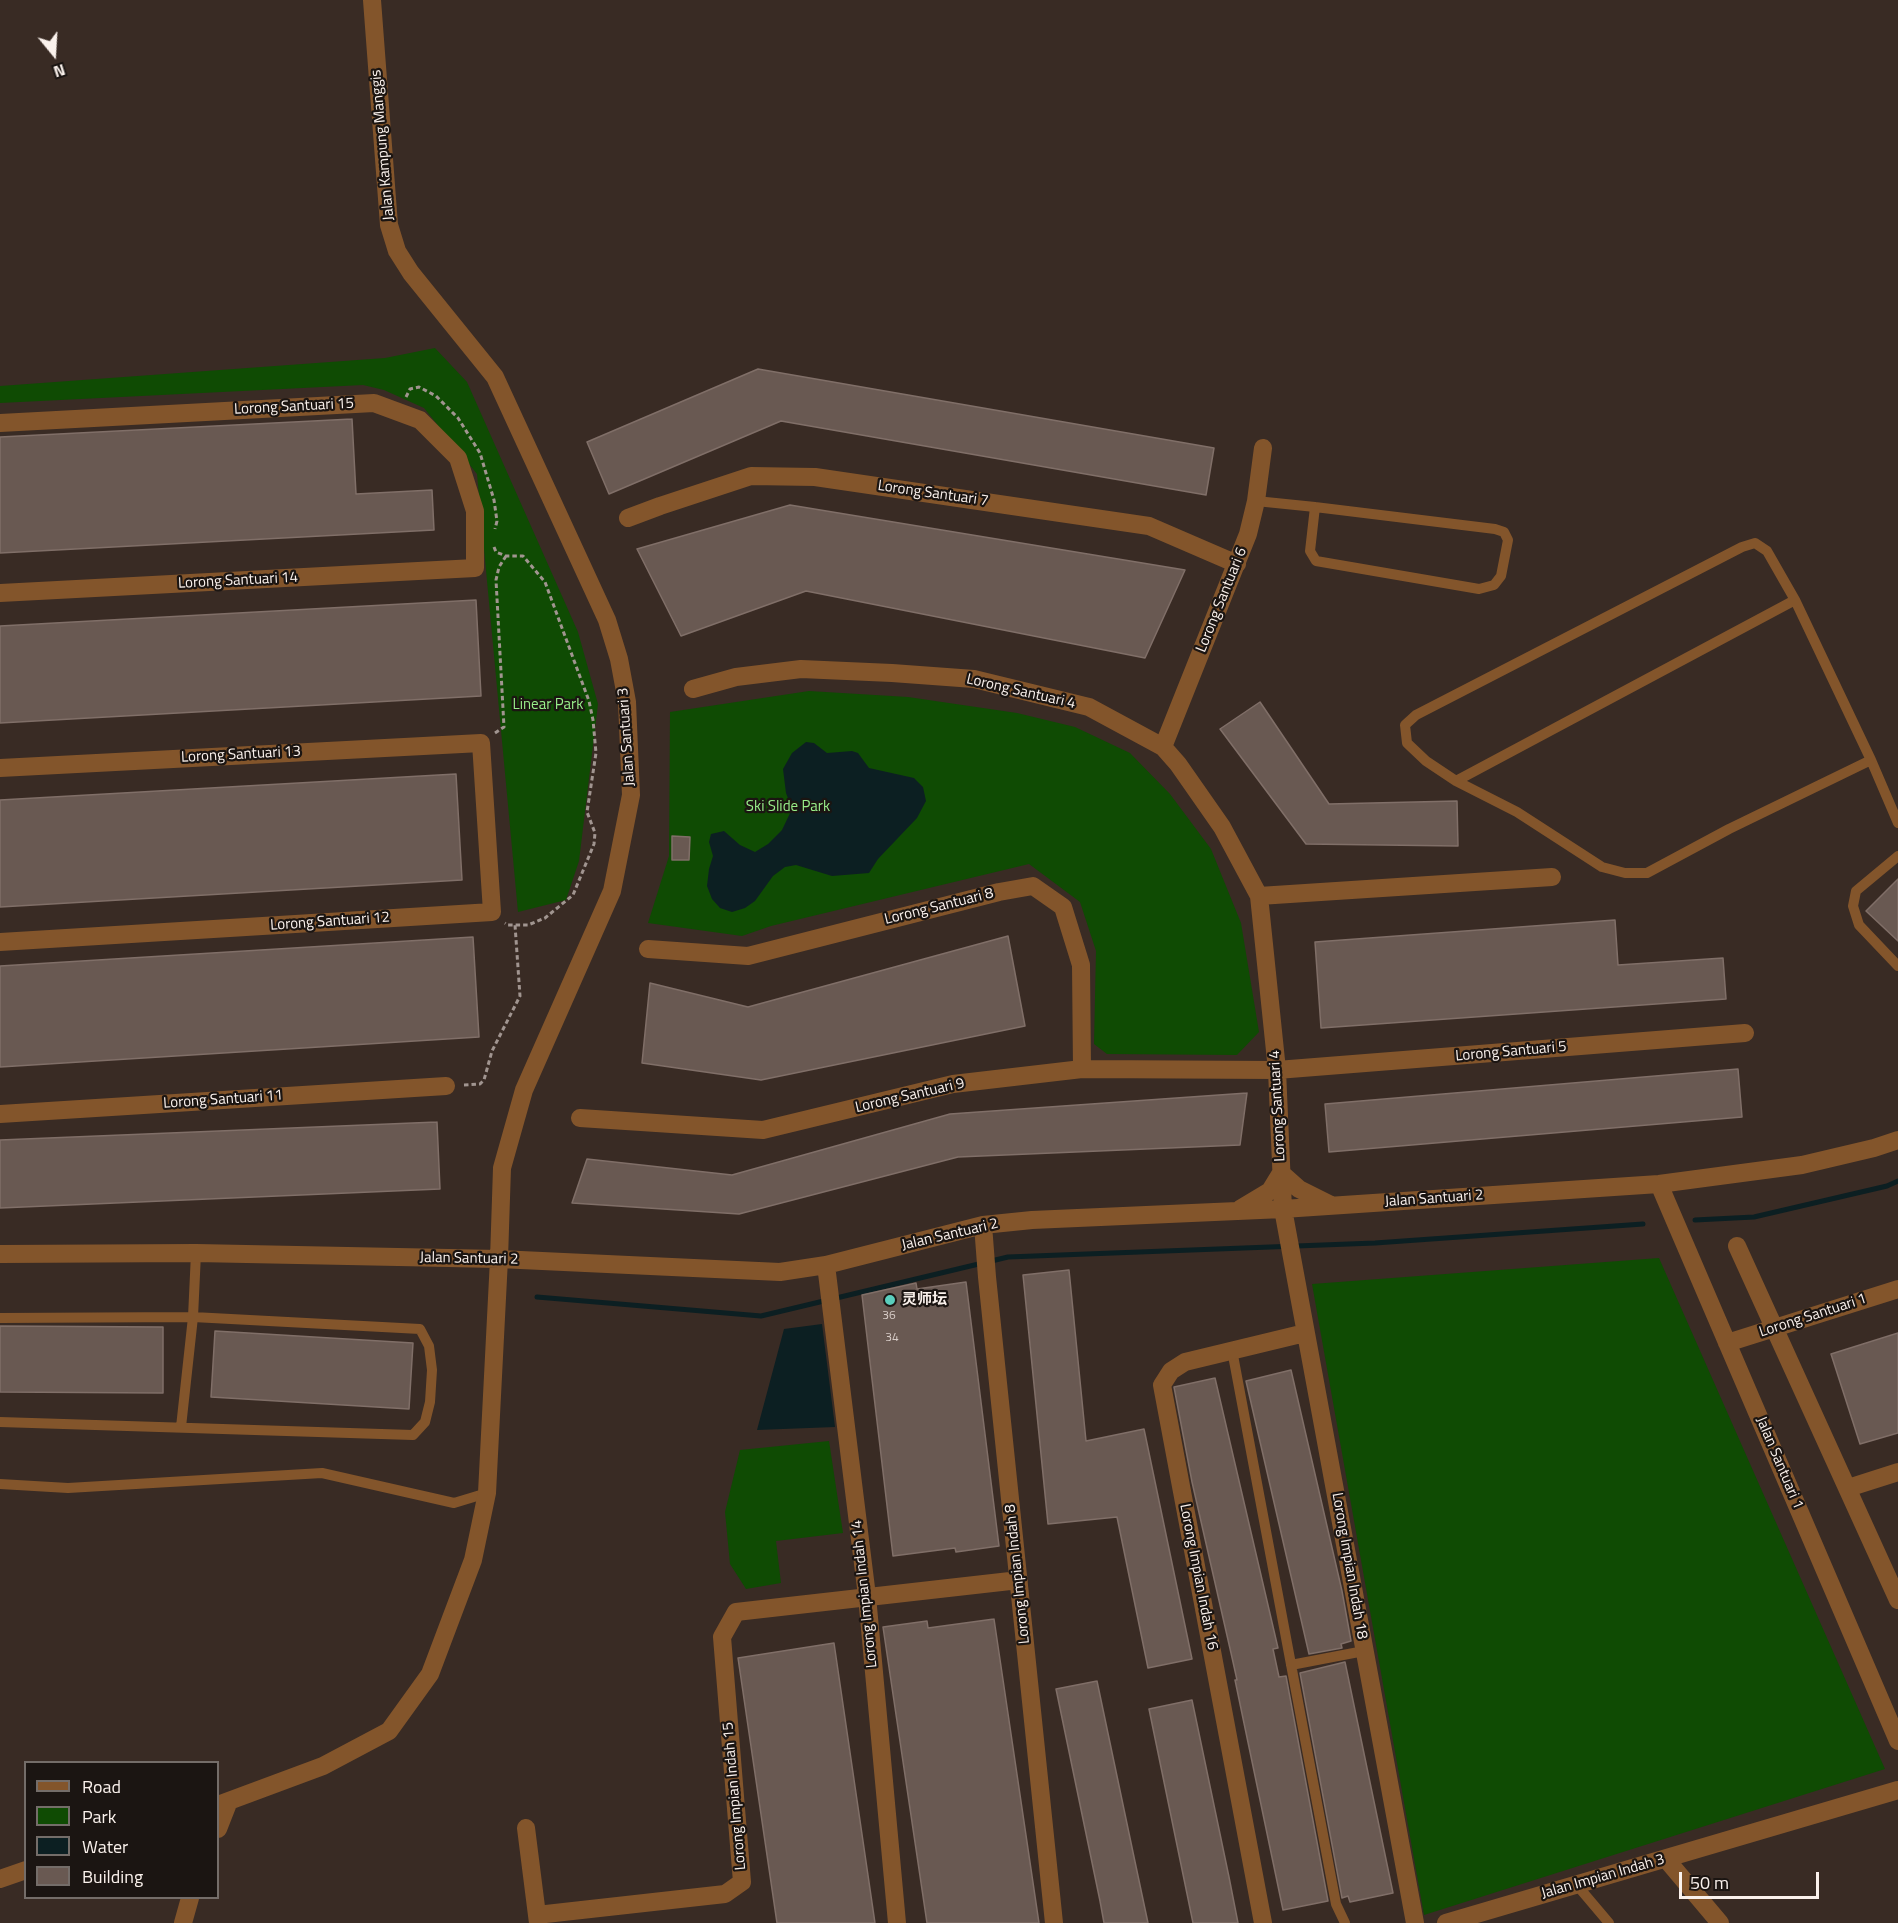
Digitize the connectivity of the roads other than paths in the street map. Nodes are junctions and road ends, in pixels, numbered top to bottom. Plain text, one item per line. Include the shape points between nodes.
1 (372, 0) edge
2 (441, 309) joint
3 (0, 423) edge
4 (1263, 448) dead end
5 (1256, 501) junction
6 (1315, 507) junction
7 (628, 518) dead end
8 (1237, 564) junction
9 (475, 568) joint
10 (0, 593) edge
11 (1795, 600) junction
12 (693, 689) dead end
13 (1163, 747) junction
14 (1871, 760) junction
15 (0, 768) edge
16 (1456, 781) junction
17 (1898, 823) edge
18 (1898, 856) edge
19 (1552, 877) dead end
20 (1259, 896) junction
21 (492, 912) joint
22 (0, 942) edge
23 (648, 949) dead end
24 (1898, 966) edge
25 (1745, 1033) dead end
26 (1082, 1069) junction
27 (1277, 1070) junction
28 (446, 1086) road end
29 (0, 1114) edge
30 (580, 1118) dead end
31 (1898, 1140) edge
32 (1281, 1173) junction
33 (1659, 1184) junction
34 (1332, 1206) junction
35 (1283, 1209) junction
36 (1236, 1212) junction
37 (984, 1233) junction
38 (1737, 1246) dead end
39 (196, 1253) junction
40 (0, 1254) edge
41 (499, 1259) junction
42 (827, 1273) junction
43 (1898, 1289) edge
44 (193, 1317) junction
45 (0, 1318) edge
46 (1775, 1329) junction
47 (1305, 1333) junction
48 (1727, 1343) junction
49 (1232, 1350) junction
50 (0, 1422) edge
51 (181, 1427) junction
52 (1898, 1472) edge
53 (0, 1484) edge
54 (1848, 1488) junction
55 (487, 1493) junction
56 (1019, 1580) junction
57 (867, 1596) junction
58 (1898, 1600) edge
59 (1364, 1651) junction
60 (1291, 1665) junction
61 (1894, 1726) edge
62 (1898, 1742) edge
63 (1898, 1790) edge
64 (223, 1803) edge
65 (219, 1824) edge
66 (526, 1828) dead end
67 (1666, 1859) junction
68 (24, 1871) edge
69 (0, 1879) edge
70 (1576, 1884) junction
71 (190, 1899) edge
72 (1495, 1916) edge
73 (538, 1919) edge
74 (183, 1923) edge
75 (897, 1923) edge
76 (1054, 1923) edge
77 (1263, 1923) edge
78 (1345, 1923) edge
79 (1416, 1923) edge
80 (1446, 1923) edge
81 (1609, 1923) edge
82 (1720, 1923) edge

1 - 2 street, Jalan Kampung Manggis via 389,225 397,250 411,273
2 - 41 street, Jalan Santuari 3 via 495,377 607,620 627,702 631,795 612,891 524,1090 501,1168
3 - 9 street, Lorong Santuari 15 via 374,403 420,420 458,458 474,512
4 - 5 street, Lorong Santuari 6
5 - 6 lane
5 - 8 street, Lorong Santuari 6
6 - 6 lane via 1504,532 1508,540 1501,576 1494,585 1479,589 1316,561 1311,551
7 - 8 street, Lorong Santuari 7 via 751,476 815,477 1149,526
8 - 13 street, Lorong Santuari 6
9 - 10 street, Lorong Santuari 14
11 - 14 lane
11 - 16 lane
11 - 16 lane via 1767,551 1755,543 1416,715 1405,726 1407,743
12 - 13 street, Lorong Santuari 4 via 736,677 801,669 974,679 1089,707
13 - 20 street, Lorong Santuari 4 via 1222,827
14 - 16 lane via 1647,873 1602,867 1517,812
14 - 17 lane
15 - 21 street, Lorong Santuari 13 via 481,743
18 - 24 lane via 1856,891 1853,906 1859,925
19 - 20 street
20 - 27 street, Lorong Santuari 4
21 - 22 street, Lorong Santuari 12
23 - 26 street, Lorong Santuari 8 via 748,956 1033,886 1063,907 1081,965
25 - 27 street, Lorong Santuari 5
26 - 27 street, Lorong Santuari 9
26 - 30 street, Lorong Santuari 9 via 953,1084 763,1130
27 - 32 street, Lorong Santuari 4
28 - 29 street, Lorong Santuari 11
31 - 33 street, Jalan Santuari 2 via 1802,1165
32 - 34 street via 1299,1189
32 - 35 street, Lorong Santuari 4
32 - 36 street via 1269,1191
33 - 34 street, Jalan Santuari 2
33 - 48 street, Jalan Santuari 1
34 - 35 street, Jalan Santuari 2
35 - 36 street, Jalan Santuari 2
35 - 47 street, Lorong Impian Indah 18
36 - 37 street, Jalan Santuari 2 via 1032,1220
37 - 42 street, Jalan Santuari 2
37 - 56 street, Lorong Impian Indah 8
38 - 46 street
39 - 40 street, Jalan Santuari 2
39 - 41 street, Jalan Santuari 2
39 - 44 lane
41 - 42 street, Jalan Santuari 2
41 - 55 street, Jalan Santuari 3
42 - 57 street, Lorong Impian Indah 14
43 - 46 street, Lorong Santuari 1
44 - 45 lane
44 - 51 lane
44 - 51 lane via 420,1329 429,1346 430,1402 425,1422 413,1435
46 - 48 street, Lorong Santuari 1
46 - 54 street
47 - 49 street, Lorong Impian Indah 16
47 - 59 street, Lorong Impian Indah 18
48 - 61 street, Jalan Santuari 1
49 - 60 lane
49 - 77 street, Lorong Impian Indah 16 via 1185,1362 1171,1371 1162,1385
50 - 51 lane
52 - 54 street
53 - 55 lane via 68,1488 322,1473 454,1503
54 - 58 street
55 - 64 street, Jalan Santuari 3 via 473,1560 430,1674 389,1731 323,1766
56 - 57 street
56 - 76 street, Lorong Impian Indah 8
57 - 73 street, Lorong Impian Indah 15 via 736,1612 722,1637 742,1882 725,1894
57 - 75 street, Lorong Impian Indah 14
59 - 60 lane
59 - 79 street, Lorong Impian Indah 18
60 - 78 lane via 1336,1904
61 - 62 street, Jalan Santuari 1
63 - 67 street, Jalan Impian Indah 3
64 - 65 street
66 - 73 street
67 - 70 street, Jalan Impian Indah 3
67 - 82 street
68 - 69 street
70 - 72 street, Jalan Impian Indah 3
70 - 81 lane
71 - 74 street
72 - 80 street, Jalan Impian Indah 3

